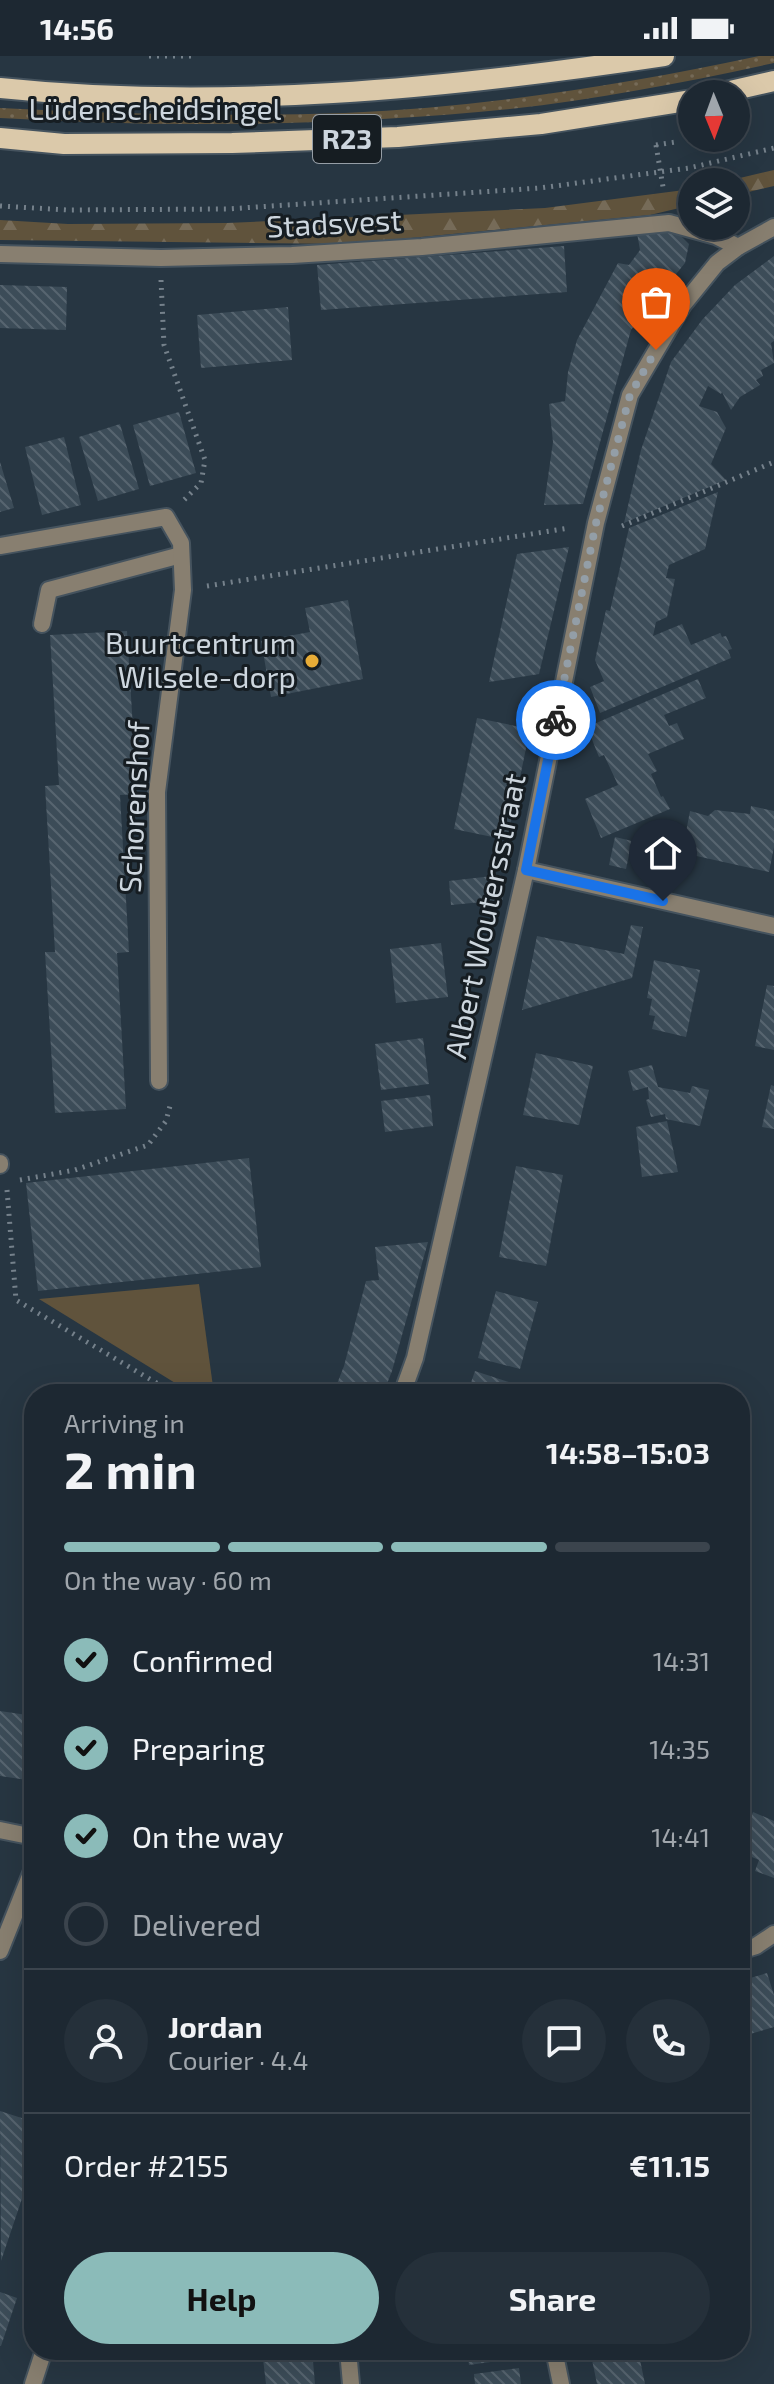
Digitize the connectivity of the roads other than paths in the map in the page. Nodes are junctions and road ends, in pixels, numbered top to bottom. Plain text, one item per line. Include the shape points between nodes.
1 (664, 56) edge
2 (774, 81) edge
3 (750, 86) edge
4 (0, 88) edge
5 (678, 102) edge
6 (0, 138) edge
7 (774, 227) edge
8 (738, 247) junction
9 (0, 254) edge
10 (0, 546) edge
11 (181, 555) junction
12 (42, 624) dead end
13 (526, 870) junction
14 (774, 926) edge
15 (159, 1081) road end
16 (406, 1384) edge
17 (0, 1830) edge
18 (24, 1835) edge
19 (24, 1891) edge
20 (774, 1934) edge
21 (750, 1948) edge
22 (0, 1951) edge
23 (41, 2360) edge
24 (349, 2360) edge
25 (556, 2360) edge
26 (33, 2384) edge
27 (351, 2384) edge
28 (561, 2384) edge

1 - 4 main road, Lüdenscheidsingel / R23 via 533,76 375,90 225,97 63,95
2 - 3 main road
5 - 6 main road, Lüdenscheidsingel / R23 via 541,124 398,137 95,144
7 - 8 street, Albert Woutersstraat
8 - 9 street, Stadsvest via 669,223 292,255
8 - 13 street, Albert Woutersstraat via 717,263 683,305 630,395 596,523
10 - 11 street, Schorenshof via 166,517 181,543
11 - 12 street via 49,590
11 - 15 street, Schorenshof via 183,590 157,792
13 - 14 street
13 - 16 street, Albert Woutersstraat
17 - 18 street
19 - 22 street
20 - 21 street
23 - 26 street
24 - 27 street
25 - 28 street

